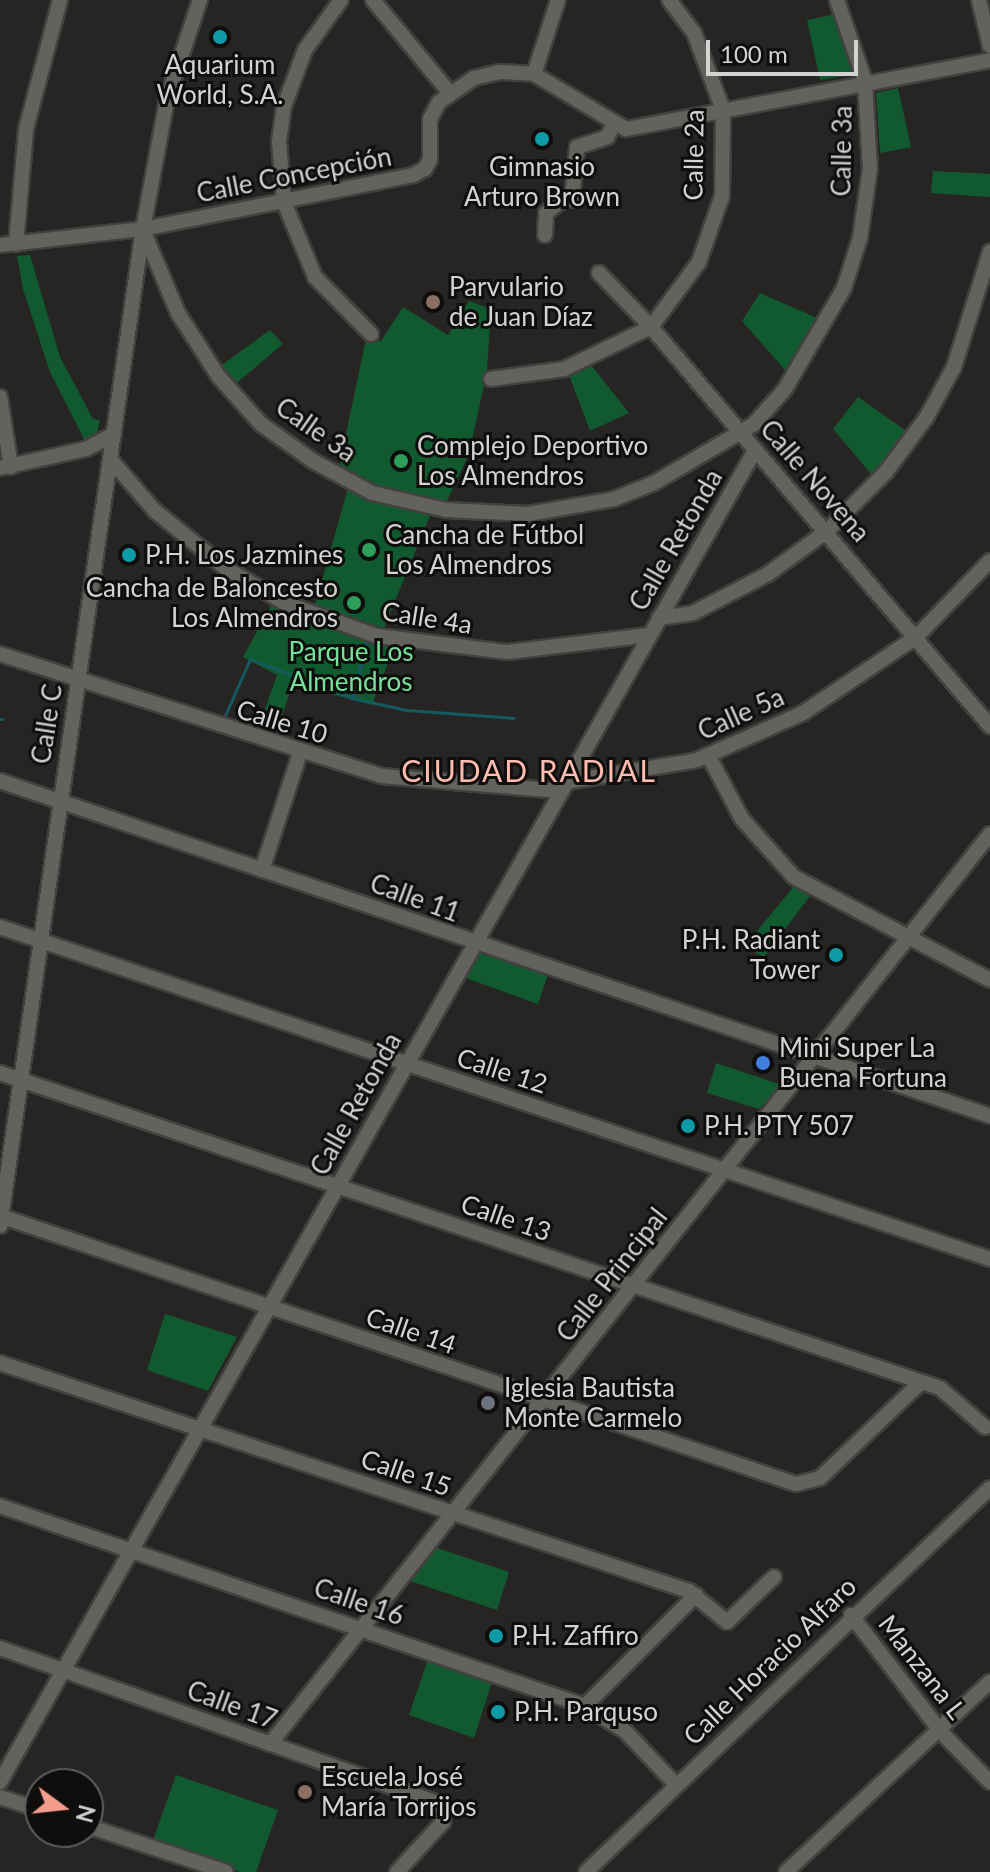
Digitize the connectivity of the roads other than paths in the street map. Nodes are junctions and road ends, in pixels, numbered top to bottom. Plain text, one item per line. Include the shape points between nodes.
1 (60, 0) edge
2 (200, 0) edge
3 (341, 0) edge
4 (373, 0) edge
5 (558, 0) edge
6 (669, 0) edge
7 (837, 0) edge
8 (979, 0) edge
9 (990, 46) edge
10 (990, 60) edge
11 (534, 74) junction
12 (865, 81) junction
13 (449, 92) junction
14 (723, 110) junction
15 (614, 125) junction
16 (284, 202) junction
17 (143, 229) junction
18 (545, 235) dead end
19 (16, 244) junction
20 (0, 245) edge
21 (990, 252) edge
22 (599, 273) dead end
23 (651, 327) junction
24 (371, 334) dead end
25 (491, 379) dead end
26 (0, 397) edge
27 (739, 429) junction
28 (114, 434) junction
29 (755, 450) junction
30 (111, 460) junction
31 (5, 468) edge
32 (827, 531) junction
33 (990, 561) edge
34 (659, 618) junction
35 (649, 635) junction
36 (916, 637) junction
37 (0, 654) edge
38 (78, 680) junction
39 (990, 726) edge
40 (300, 753) junction
41 (708, 755) junction
42 (0, 781) edge
43 (562, 786) junction
44 (60, 802) junction
45 (990, 834) edge
46 (262, 870) junction
47 (0, 927) edge
48 (909, 937) junction
49 (41, 940) junction
50 (475, 943) junction
51 (990, 980) edge
52 (814, 1058) junction
53 (405, 1064) junction
54 (0, 1073) edge
55 (20, 1078) junction
56 (990, 1116) edge
57 (724, 1171) junction
58 (338, 1186) junction
59 (1, 1219) edge
60 (990, 1259) edge
61 (632, 1287) junction
62 (267, 1308) junction
63 (0, 1363) edge
64 (921, 1382) junction
65 (542, 1400) junction
66 (985, 1427) dead end
67 (199, 1428) junction
68 (990, 1488) edge
69 (0, 1506) edge
70 (451, 1514) junction
71 (130, 1549) junction
72 (774, 1577) dead end
73 (696, 1595) junction
74 (851, 1615) junction
75 (362, 1628) junction
76 (0, 1648) edge
77 (63, 1668) junction
78 (990, 1682) edge
79 (585, 1706) junction
80 (943, 1734) junction
81 (270, 1744) junction
82 (0, 1782) edge
83 (990, 1782) edge
84 (676, 1785) junction
85 (0, 1797) edge
86 (24, 1805) edge
87 (104, 1831) edge
88 (226, 1872) edge
89 (397, 1872) edge
90 (586, 1872) edge
91 (786, 1872) edge

1 - 19 street via 26,129
2 - 17 street via 167,99
3 - 16 street via 305,50 284,106 279,142
4 - 13 street
5 - 11 street
6 - 14 street, Calle 2a via 694,33
7 - 12 street, Calle 3a
8 - 9 street
10 - 12 street
11 - 13 street via 500,72
11 - 15 street
12 - 14 street
12 - 27 street, Calle 3a via 867,202 844,288 785,389 754,424
13 - 16 street, Calle Concepción via 430,119 425,169
14 - 15 street via 650,127
14 - 23 street, Calle 2a via 722,196 713,231 699,262
15 - 18 street via 607,137 577,147 572,200 562,200 546,213
16 - 17 street, Calle Concepción
16 - 24 street via 315,277
17 - 19 street, Calle Concepción
17 - 27 street, Calle 3a via 178,313 219,377 261,424 372,493 464,512 565,510 654,483
17 - 28 street, Calle C
19 - 20 street, Calle Concepción
21 - 32 street via 964,343 942,391 886,472
22 - 23 street, Calle Novena
23 - 25 street, Calle 2a via 564,369
23 - 27 street, Calle Novena
26 - 31 street
27 - 29 street, Calle Novena
28 - 30 street, Calle C
28 - 31 street via 86,449
29 - 32 street, Calle Novena
29 - 34 street, Calle Retonda
30 - 35 street, Calle 4a via 155,511 227,569 285,603 377,636 508,652
30 - 38 street, Calle C
32 - 34 street via 721,601 672,620
32 - 36 street, Calle Novena
33 - 36 street, Calle 5a
34 - 35 street, Calle Retonda
35 - 43 street, Calle Retonda
36 - 39 street, Calle Novena
36 - 41 street, Calle 5a via 830,698
37 - 38 street, Calle 10
38 - 40 street, Calle 10
38 - 44 street, Calle C
40 - 43 street, Calle 10 via 424,783
40 - 46 street
41 - 43 street, Calle 5a
41 - 48 street via 742,819 794,877
42 - 44 street, Calle 11
43 - 50 street, Calle Retonda
44 - 46 street, Calle 11
44 - 49 street, Calle C
45 - 48 street, Calle Principal
46 - 50 street, Calle 11
47 - 49 street, Calle 12
48 - 51 street
48 - 52 street, Calle Principal
49 - 53 street, Calle 12
49 - 55 street, Calle C
50 - 52 street, Calle 11
50 - 53 street, Calle Retonda
52 - 56 street, Calle 11
52 - 57 street, Calle Principal
53 - 57 street, Calle 12
53 - 58 street, Calle Retonda
54 - 55 street, Calle 13
55 - 58 street, Calle 13
55 - 59 street, Calle C
57 - 60 street, Calle 12
57 - 61 street, Calle Principal
58 - 61 street, Calle 13
58 - 62 street, Calle Retonda
59 - 62 street, Calle 14
61 - 64 street, Calle 13
61 - 65 street, Calle Principal
62 - 65 street, Calle 14
62 - 67 street, Calle Retonda
63 - 67 street, Calle 15
64 - 65 street, Calle 14 via 808,1485
64 - 66 street, Calle 13 via 949,1393
65 - 70 street, Calle Principal
67 - 70 street, Calle 15
67 - 71 street, Calle Retonda
68 - 74 street, Calle Horacio Alfaro
69 - 71 street, Calle 16
70 - 73 street, Calle 15
70 - 75 street, Calle Principal
71 - 75 street, Calle 16
71 - 77 street, Calle Retonda
72 - 73 street, Calle 15 via 727,1622
73 - 79 street
74 - 80 street, Manzana L
74 - 84 street, Calle Horacio Alfaro
75 - 79 street, Calle 16
75 - 81 street, Calle Principal
76 - 77 street, Calle 17
77 - 81 street, Calle 17
77 - 82 street, Calle Retonda
78 - 80 street
79 - 84 street, Calle 16 via 625,1731
80 - 83 street, Manzana L
80 - 91 street
81 - 89 street, Calle 17 via 444,1809 439,1829
84 - 90 street, Calle Horacio Alfaro
85 - 86 street
87 - 88 street

